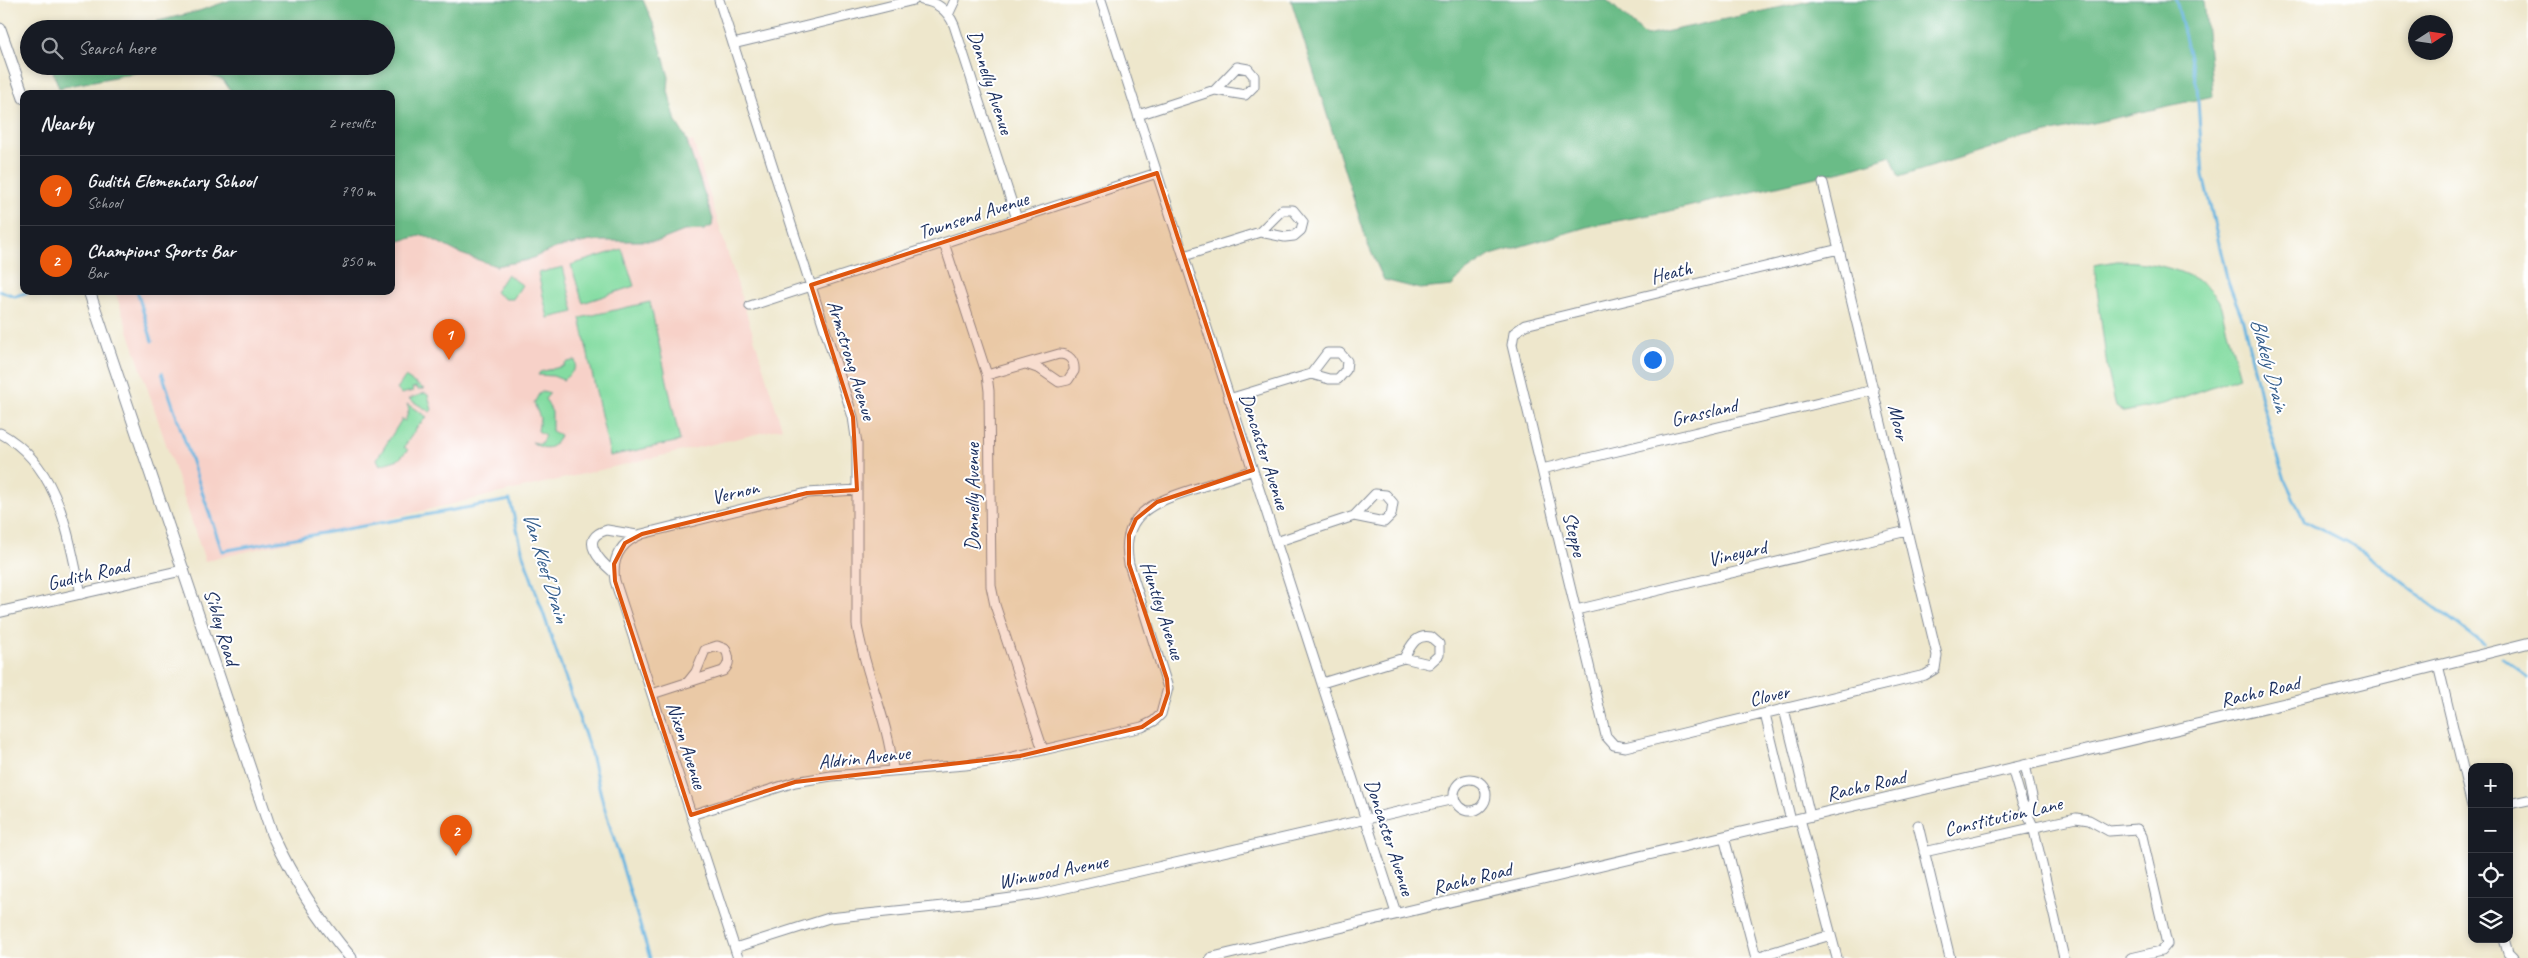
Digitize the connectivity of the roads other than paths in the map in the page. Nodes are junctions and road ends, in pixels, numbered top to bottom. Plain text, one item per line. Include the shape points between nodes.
1 (719, 0) edge
2 (914, 0) edge
3 (927, 0) edge
4 (956, 0) edge
5 (1101, 0) edge
6 (948, 15) junction
7 (0, 29) edge
8 (733, 44) junction
9 (21, 90) edge
10 (1215, 90) dead end
11 (1138, 115) junction
12 (1157, 173) junction
13 (1823, 183) dead end
14 (1017, 219) junction
15 (1260, 232) junction
16 (944, 243) junction
17 (1839, 250) junction
18 (1184, 256) junction
19 (811, 285) junction
20 (90, 295) edge
21 (750, 306) dead end
22 (1514, 333) joint
23 (1026, 364) junction
24 (1311, 374) dead end
25 (987, 375) junction
26 (1874, 390) junction
27 (1229, 399) junction
28 (0, 433) edge
29 (1542, 469) junction
30 (1252, 470) junction
31 (857, 490) junction
32 (1354, 516) dead end
33 (1907, 531) junction
34 (638, 535) junction
35 (1276, 542) junction
36 (184, 570) junction
37 (613, 572) junction
38 (81, 594) junction
39 (1576, 610) junction
40 (0, 612) edge
41 (2528, 643) edge
42 (1404, 658) dead end
43 (2438, 665) junction
44 (1935, 669) joint
45 (688, 682) junction
46 (1322, 683) junction
47 (652, 694) junction
48 (1784, 709) junction
49 (1765, 714) junction
50 (1610, 742) joint
51 (1043, 750) junction
52 (2025, 765) junction
53 (2012, 768) junction
54 (893, 770) junction
55 (2468, 789) edge
56 (1454, 799) dead end
57 (2528, 800) edge
58 (2513, 803) edge
59 (2029, 814) junction
60 (691, 815) junction
61 (1365, 818) junction
62 (1800, 819) junction
63 (1918, 825) dead end
64 (2033, 826) junction
65 (1724, 837) junction
66 (1924, 852) junction
67 (1396, 913) junction
68 (1832, 935) junction
69 (2505, 943) edge
70 (735, 948) junction
71 (1756, 957) edge
72 (352, 958) edge
73 (738, 958) edge
74 (1212, 958) edge
75 (1838, 958) edge
76 (1950, 958) edge
77 (2064, 958) edge
78 (2131, 958) edge
79 (2514, 958) edge

1 - 8 street, Armstrong Avenue
2 - 8 street
3 - 6 street, Donnelly Avenue
4 - 6 street
5 - 11 street, Doncaster Avenue
6 - 14 street, Donnelly Avenue
7 - 9 main road
8 - 19 street, Armstrong Avenue
10 - 11 street
11 - 12 street, Doncaster Avenue
12 - 14 street, Townsend Avenue
12 - 18 street, Doncaster Avenue
13 - 17 street, Moor
14 - 16 street, Townsend Avenue
15 - 15 street via 1288,237 1298,233 1301,216 1293,210 1282,210
15 - 18 street
16 - 19 street, Townsend Avenue
16 - 25 street, Donnelly Avenue
17 - 22 street, Heath via 1525,325
17 - 26 street, Moor
18 - 27 street, Doncaster Avenue
19 - 21 street, Townsend Avenue
19 - 31 street, Armstrong Avenue via 853,417 857,444
20 - 36 main road, Sibley Road
22 - 29 street, Steppe via 1512,345
23 - 23 street via 1059,382 1068,380 1074,371 1072,360 1064,354
23 - 25 street
24 - 27 street
25 - 51 street, Donnelly Avenue via 991,586
26 - 29 street, Grassland
26 - 33 street, Moor
27 - 30 street, Doncaster Avenue
28 - 38 street via 20,446 51,486 64,518
29 - 39 street, Steppe
30 - 35 street, Doncaster Avenue
30 - 51 street, Huntley Avenue via 1157,502 1136,519 1129,535 1129,564 1167,679 1168,693 1161,714 1142,727
31 - 34 street, Vernon via 807,493
31 - 54 street, Armstrong Avenue via 857,625 888,731
32 - 35 street
33 - 39 street, Vineyard
33 - 44 street, Moor via 1937,655
34 - 37 street, Vernon via 625,543
34 - 37 street via 606,530 598,534 593,548
35 - 46 street, Doncaster Avenue
36 - 38 street, Gudith Road
36 - 72 main road, Sibley Road via 223,695 272,834 290,873 314,911
37 - 47 street, Nixon Avenue
38 - 40 street, Gudith Road
39 - 50 street, Steppe
41 - 43 street, Racho Road
42 - 46 street
43 - 52 street, Racho Road
43 - 55 street
44 - 48 street, Clover via 1925,675
45 - 45 street via 726,668 728,656 725,649 717,646 705,650
45 - 47 street
46 - 61 street, Doncaster Avenue
47 - 60 street, Nixon Avenue
48 - 49 street, Clover
48 - 62 street
49 - 50 street, Clover via 1625,747
49 - 62 street
51 - 54 street, Aldrin Avenue via 965,765
52 - 53 street, Racho Road
52 - 59 street via 2033,801
53 - 59 street
53 - 62 street, Racho Road
54 - 60 street, Aldrin Avenue via 795,782
56 - 61 street, Winwood Avenue
57 - 58 street
59 - 64 street
60 - 70 street, Nixon Avenue
61 - 67 street, Doncaster Avenue
61 - 70 street, Winwood Avenue via 1040,894 829,918
62 - 65 street, Racho Road
62 - 68 street
63 - 66 street
64 - 66 street, Constitution Lane
64 - 77 street
64 - 78 street, Constitution Lane via 2084,818 2109,831 2137,829 2142,836 2164,930 2165,948
65 - 67 street, Racho Road
65 - 71 street
66 - 76 street
67 - 74 street, Racho Road
68 - 71 street
68 - 75 street
69 - 79 street
70 - 73 street, Nixon Avenue

